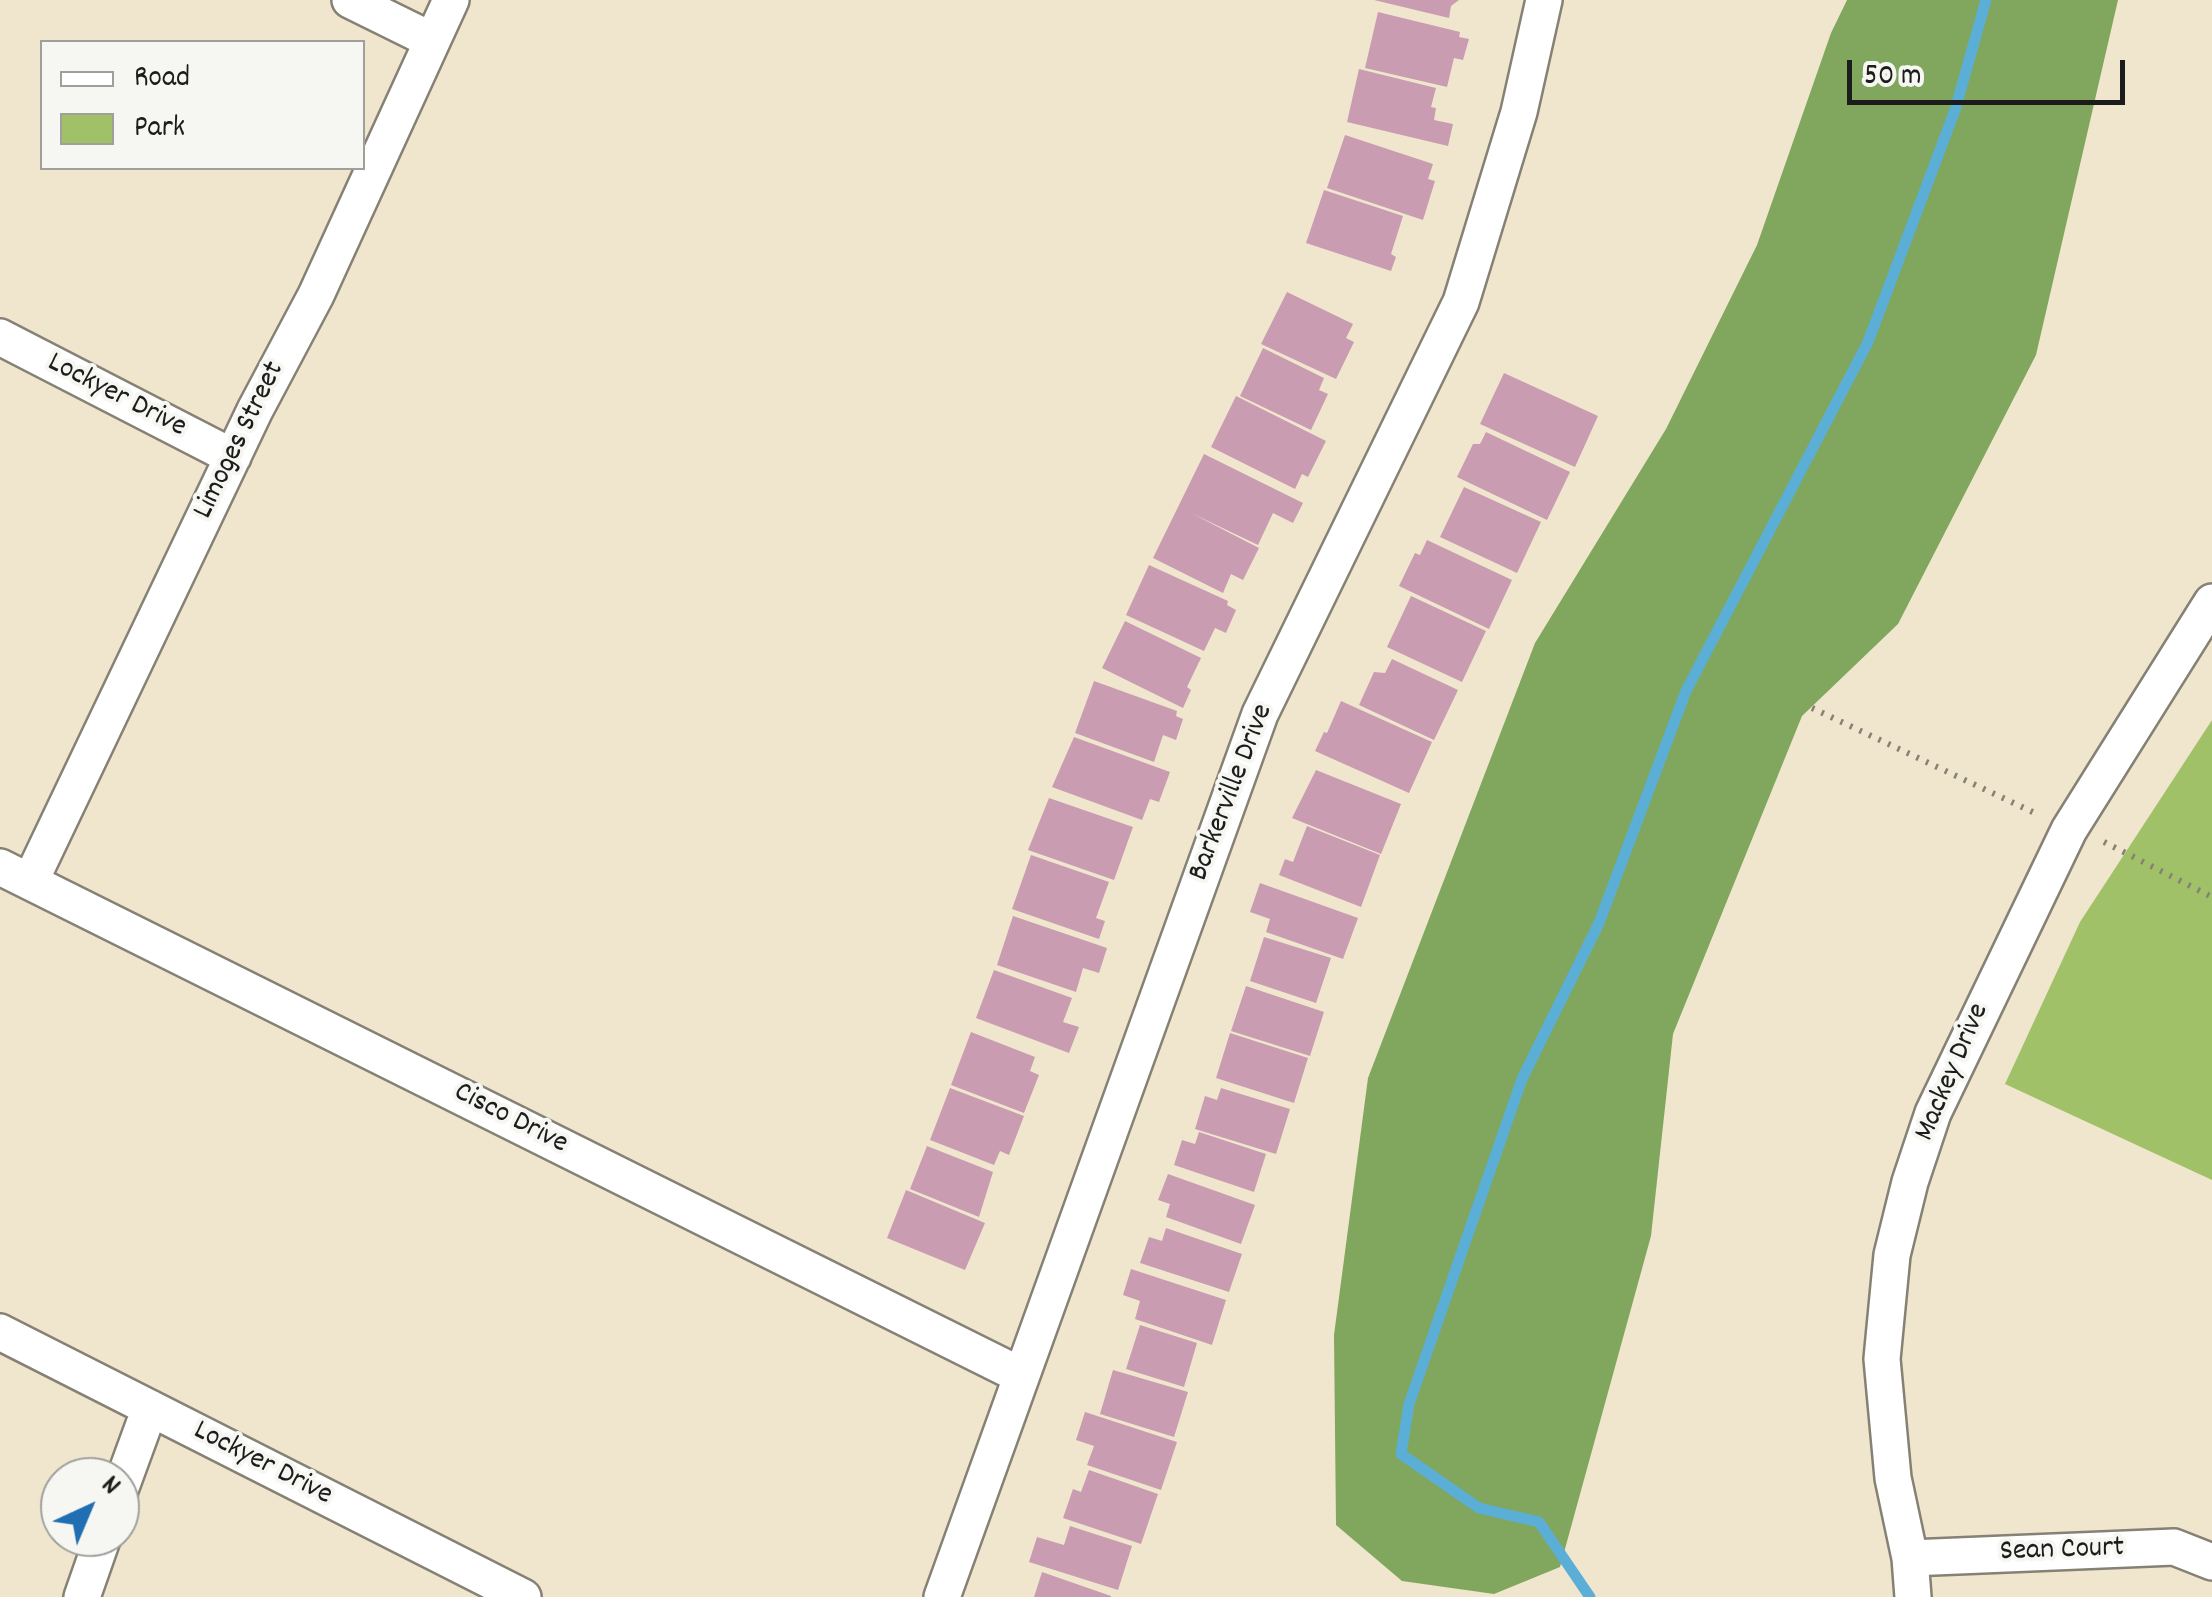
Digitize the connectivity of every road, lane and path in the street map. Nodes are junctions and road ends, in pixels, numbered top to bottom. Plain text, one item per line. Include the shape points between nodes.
1 (350, 0) edge
2 (450, 0) edge
3 (1544, 0) edge
4 (430, 40) junction
5 (0, 337) edge
6 (232, 457) junction
7 (2212, 602) edge
8 (1812, 708) dead end
9 (2069, 830) junction
10 (15, 874) edge
11 (2212, 898) edge
12 (0, 1332) edge
13 (1020, 1374) junction
14 (150, 1408) junction
15 (132, 1457) edge
16 (97, 1557) edge
17 (1910, 1558) junction
18 (2212, 1562) edge
19 (520, 1596) edge
20 (82, 1597) edge
21 (942, 1597) edge
22 (1913, 1597) edge

1 - 4 street
2 - 4 street, Limoges Street
3 - 13 street, Barkerville Drive via 1461,302 1260,714
4 - 6 street, Limoges Street via 316,295
5 - 6 street, Lockyer Drive
6 - 10 street, Limoges Street
7 - 9 street, Mackey Drive
8 - 9 path
9 - 11 path
9 - 17 street, Mackey Drive via 1933,1113 1892,1255 1882,1359 1893,1478
10 - 13 street, Cisco Drive
12 - 14 street, Lockyer Drive
13 - 21 street, Barkerville Drive
14 - 15 street
14 - 19 street, Lockyer Drive
16 - 20 street
17 - 18 street, Sean Court via 2174,1548
17 - 22 street, Mackey Drive

